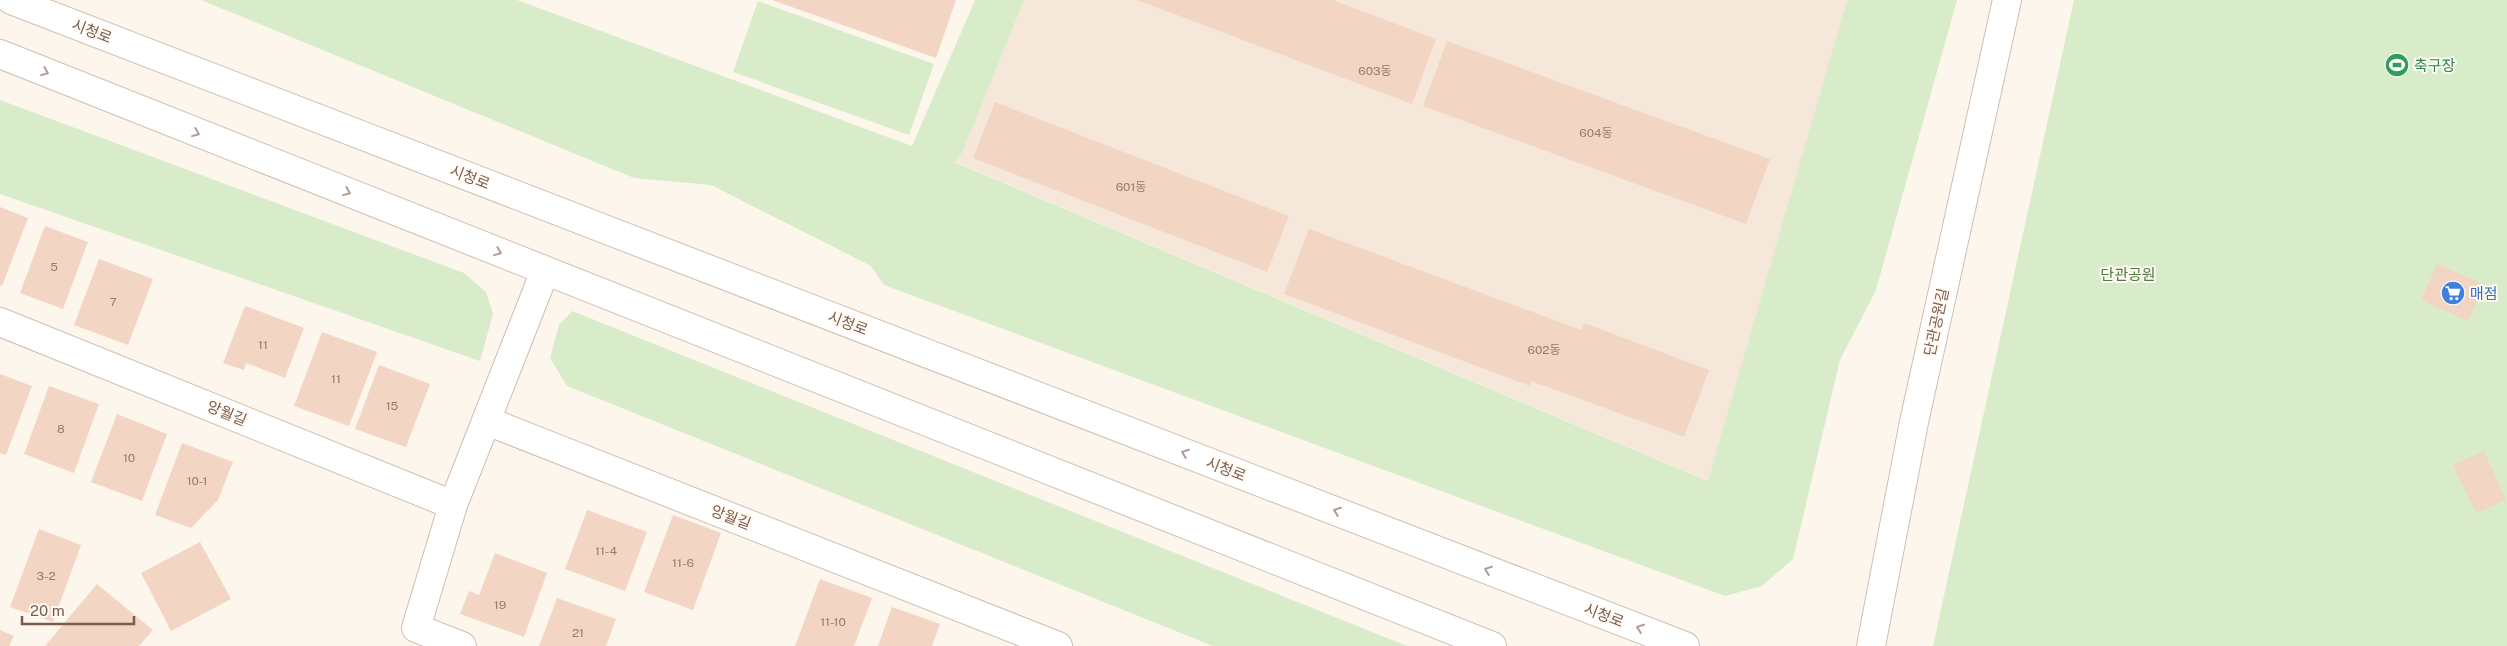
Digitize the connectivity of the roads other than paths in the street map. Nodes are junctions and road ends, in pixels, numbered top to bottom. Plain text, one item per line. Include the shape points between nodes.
1 (11, 0) edge
2 (2007, 0) edge
3 (0, 54) edge
4 (545, 270) junction
5 (0, 322) edge
6 (487, 421) junction
7 (454, 505) junction
8 (462, 646) edge
9 (1058, 646) edge
10 (1492, 646) edge
11 (1686, 646) edge
12 (1871, 646) edge

11 -> 1 street, 시청로
2 - 12 street, 단관공원길 via 1914,422
3 -> 4 street
4 - 6 street
4 - 10 street
5 - 7 street, 앙월길
6 - 7 street
6 - 9 street, 앙월길
7 - 8 street via 416,628

